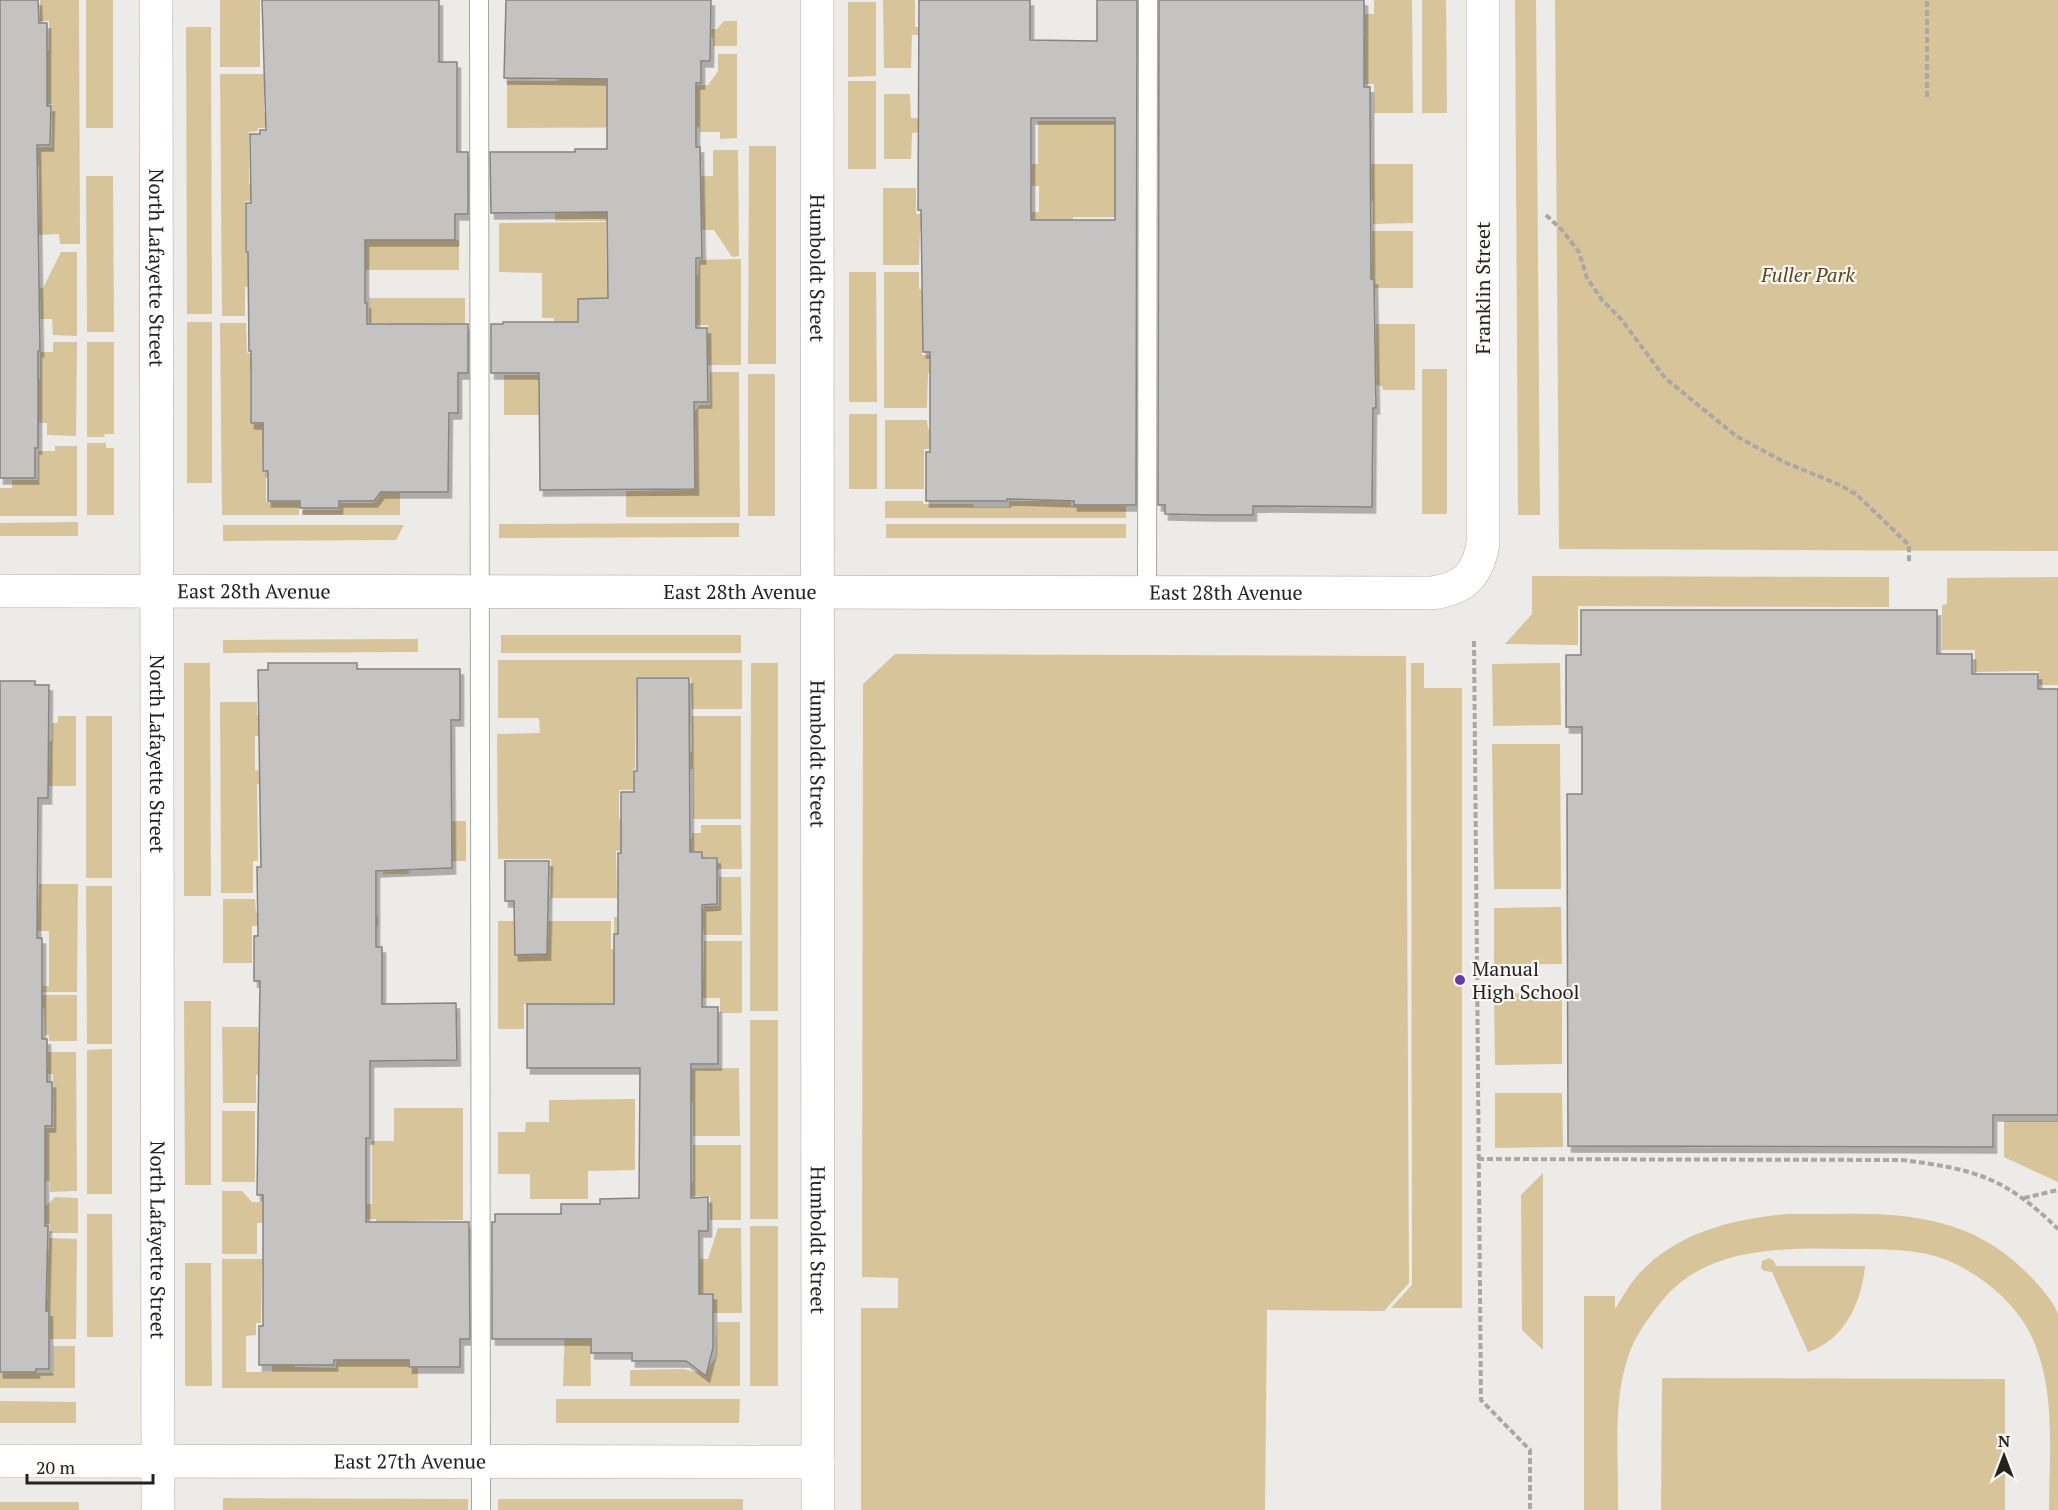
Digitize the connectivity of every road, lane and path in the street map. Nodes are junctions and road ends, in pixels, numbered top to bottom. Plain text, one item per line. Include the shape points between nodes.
1 (156, 0) edge
2 (479, 0) edge
3 (817, 0) edge
4 (1148, 0) edge
5 (1483, 0) edge
6 (1927, 0) edge
7 (1927, 97) dead end
8 (1546, 214) dead end
9 (1909, 563) dead end
10 (1473, 573) joint
11 (0, 591) edge
12 (157, 591) junction
13 (480, 591) junction
14 (817, 592) junction
15 (1147, 592) junction
16 (1474, 641) dead end
17 (1478, 1160) junction
18 (2058, 1190) edge
19 (2024, 1198) junction
20 (2058, 1229) edge
21 (0, 1461) edge
22 (158, 1461) junction
23 (481, 1462) junction
24 (818, 1462) junction
25 (158, 1510) edge
26 (481, 1510) edge
27 (818, 1510) edge
28 (1530, 1510) edge

1 - 12 street, North Lafayette Street
2 - 13 lane
3 - 14 street, Humboldt Street
4 - 15 lane
5 - 10 street, Franklin Street via 1483,521 1481,559
6 - 7 path
8 - 9 path via 1579,252 1587,278 1602,300 1665,378 1736,436 1856,494 1909,545
10 - 15 street, East 28th Avenue via 1447,591 1431,593
11 - 12 street, East 28th Avenue
12 - 13 street, East 28th Avenue
12 - 22 street, North Lafayette Street
13 - 14 street, East 28th Avenue
13 - 23 lane
14 - 15 street, East 28th Avenue
14 - 24 street, Humboldt Street
16 - 17 path
17 - 19 path via 1902,1160 1976,1173
17 - 28 path via 1481,1400 1530,1450
18 - 19 path
19 - 20 path
21 - 22 street, East 27th Avenue
22 - 23 street, East 27th Avenue
22 - 25 street, North Lafayette Street
23 - 24 street, East 27th Avenue
23 - 26 lane
24 - 27 street, Humboldt Street

